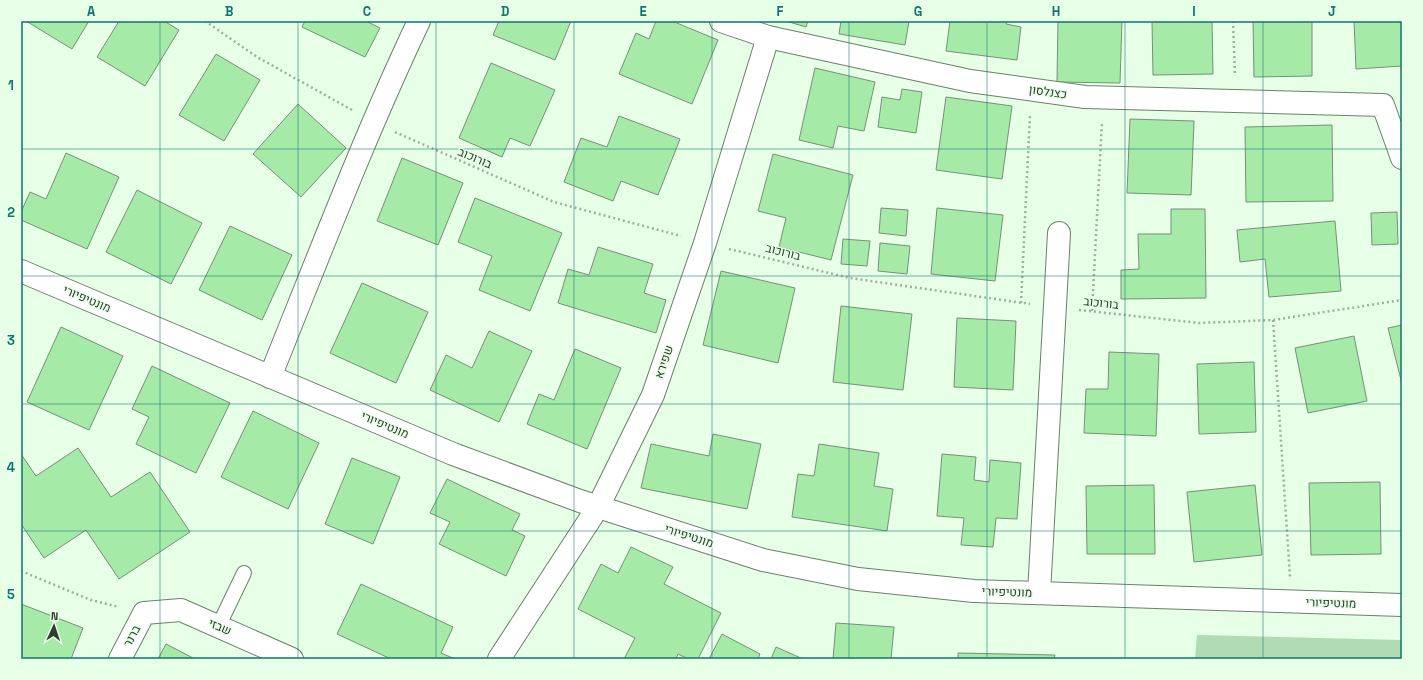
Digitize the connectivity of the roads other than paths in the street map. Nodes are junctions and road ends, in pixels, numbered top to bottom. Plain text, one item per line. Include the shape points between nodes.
1 (419, 21) edge
2 (721, 21) edge
3 (768, 37) junction
4 (1402, 158) edge
5 (1059, 233) dead end
6 (21, 271) edge
7 (270, 377) junction
8 (598, 508) junction
9 (244, 573) dead end
10 (1039, 593) junction
11 (1402, 605) edge
12 (144, 614) joint
13 (218, 627) junction
14 (120, 659) edge
15 (292, 659) edge
16 (499, 659) edge

1 - 7 street via 374,122
2 - 3 street, כצנלסון
3 - 4 street, כצנלסון via 970,81 1085,96 1384,105
3 - 8 street, שפירא via 705,243 653,395
5 - 10 street
6 - 7 street, מונטיפיורי
7 - 8 street, מונטיפיורי via 453,454
8 - 10 street, מונטיפיורי via 763,560 858,579 974,591
8 - 16 street, שפירא
9 - 13 lane
10 - 11 street, מונטיפיורי
12 - 13 street, שבזי via 181,610
12 - 14 street, ברנר
13 - 15 street, שבזי

